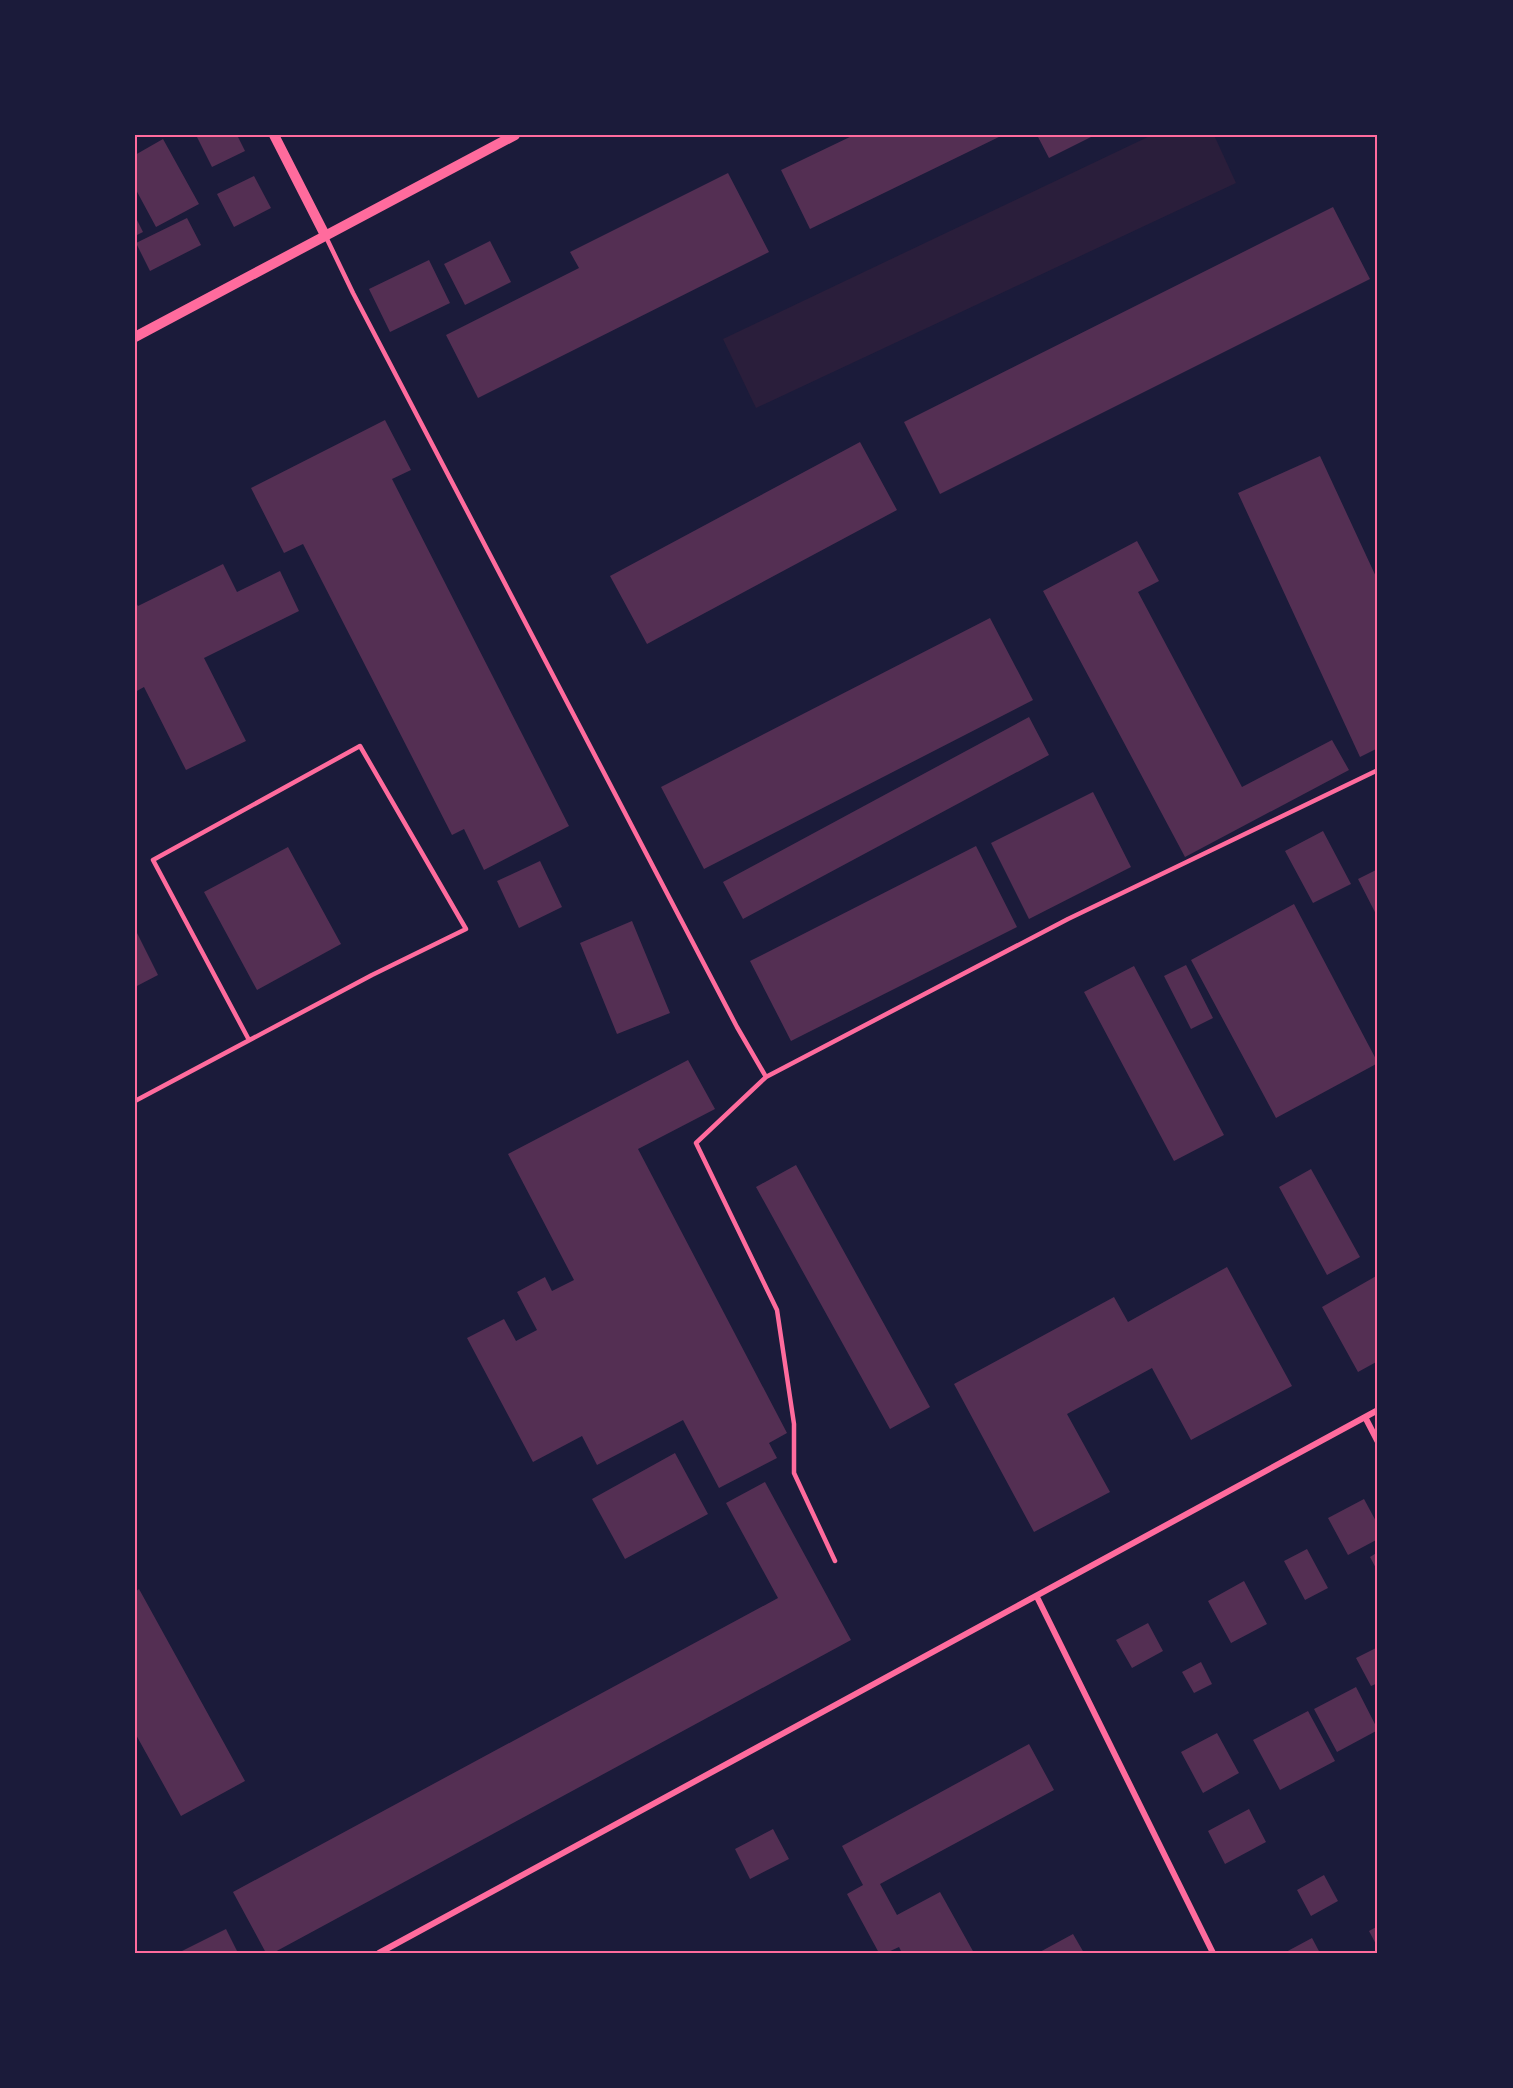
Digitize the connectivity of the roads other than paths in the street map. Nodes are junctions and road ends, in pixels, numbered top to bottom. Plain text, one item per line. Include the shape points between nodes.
1 (274, 135) edge
2 (514, 135) edge
3 (325, 235) junction
4 (135, 337) edge
5 (1378, 770) edge
6 (249, 1040) junction
7 (766, 1077) junction
8 (135, 1101) edge
9 (1378, 1410) edge
10 (1365, 1417) junction
11 (1378, 1443) edge
12 (836, 1561) dead end
13 (1036, 1597) junction
14 (379, 1953) edge
15 (1213, 1953) edge

1 - 3 street
2 - 3 street
3 - 4 street
3 - 7 lane
5 - 7 lane via 1068,919
6 - 6 lane via 466,929 360,746 153,860
6 - 8 lane
7 - 12 lane via 696,1143 777,1310 794,1424 794,1473
9 - 10 street
10 - 11 street
10 - 13 street
13 - 14 street
13 - 15 street

